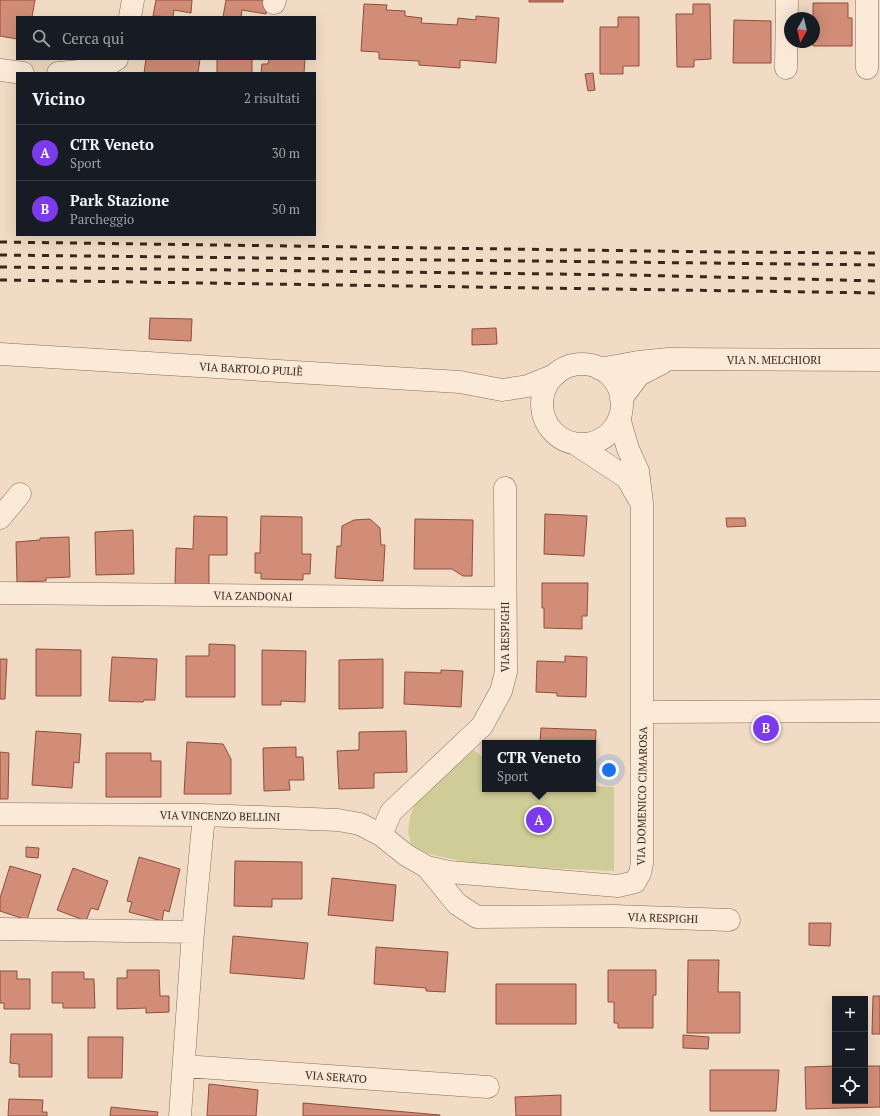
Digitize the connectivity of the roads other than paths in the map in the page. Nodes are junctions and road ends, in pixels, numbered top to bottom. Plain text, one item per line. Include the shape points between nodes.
1 (134, 0) edge
2 (787, 0) edge
3 (867, 0) edge
4 (130, 16) edge
5 (116, 60) edge
6 (786, 68) dead end
7 (866, 68) dead end
8 (0, 70) edge
9 (16, 72) edge
10 (72, 72) edge
11 (0, 354) edge
12 (669, 359) junction
13 (880, 360) edge
14 (600, 369) junction
15 (555, 375) junction
16 (502, 390) junction
17 (620, 408) junction
18 (545, 420) junction
19 (574, 443) junction
20 (505, 488) dead end
21 (20, 494) dead end
22 (642, 503) junction
23 (0, 518) edge
24 (0, 593) edge
25 (505, 598) junction
26 (880, 711) edge
27 (643, 712) junction
28 (0, 814) edge
29 (204, 815) junction
30 (381, 835) junction
31 (427, 867) junction
32 (729, 920) dead end
33 (0, 929) edge
34 (193, 932) junction
35 (184, 1066) junction
36 (488, 1087) dead end
37 (180, 1116) edge

1 - 4 street
2 - 6 street
3 - 7 street
5 - 10 street via 103,67
8 - 9 street
11 - 16 street, VIA BARTOLO PULIÈ via 460,382
12 - 13 street, VIA N. MELCHIORI
12 - 14 street, VIA N. MELCHIORI
12 - 17 street via 639,375
14 - 15 street via 581,364 563,369
14 - 17 street via 619,389
15 - 16 street, VIA BARTOLO PULIÈ via 528,386
15 - 18 street via 548,382 542,401
16 - 18 street, VIA BARTOLO PULIÈ via 526,403
17 - 19 street via 614,428 606,436 585,444
17 - 22 street via 628,449 638,471
18 - 19 street via 557,435
19 - 22 street via 627,478
20 - 25 street, VIA RESPIGHI
21 - 23 street
22 - 27 street
24 - 25 street, VIA ZANDONAI
25 - 30 street, VIA RESPIGHI via 506,672 501,691 482,726 391,812
26 - 27 street, VIA DOMENICO CIMAROSA
27 - 31 street, VIA DOMENICO CIMAROSA via 642,863 635,882 618,886 449,872
28 - 29 street, VIA VINCENZO BELLINI
29 - 30 street, VIA VINCENZO BELLINI via 338,820 360,824
29 - 34 street
30 - 31 street, VIA VINCENZO BELLINI via 406,855
31 - 32 street, VIA RESPIGHI via 457,904 477,917 614,916
33 - 34 street
34 - 35 street
35 - 36 street, VIA SERATO
35 - 37 street

